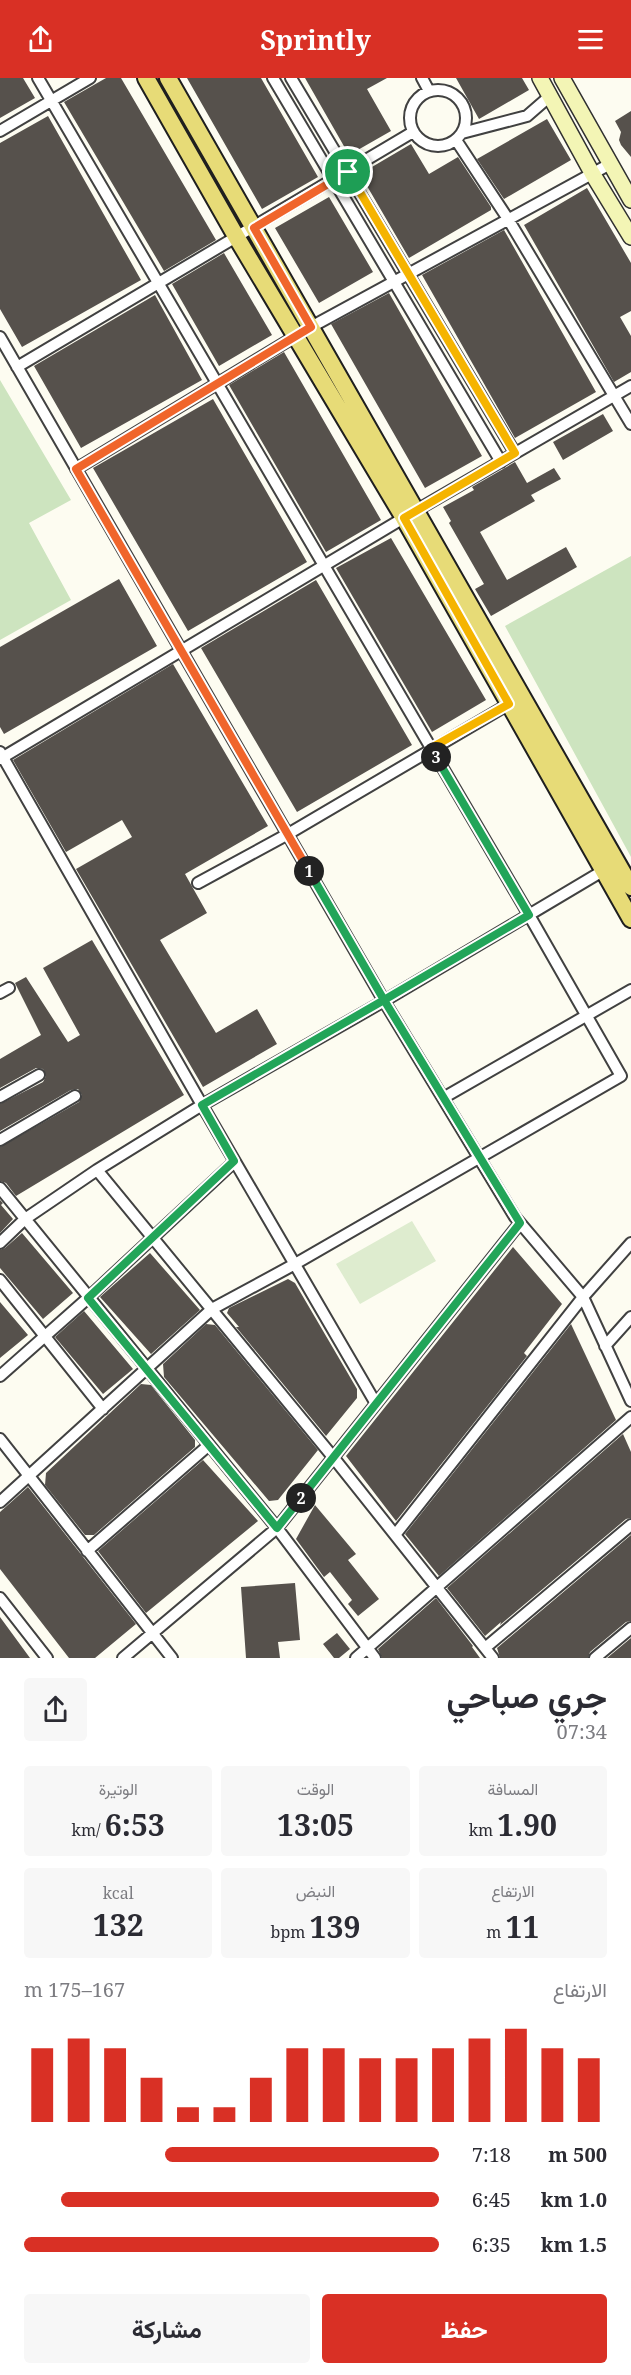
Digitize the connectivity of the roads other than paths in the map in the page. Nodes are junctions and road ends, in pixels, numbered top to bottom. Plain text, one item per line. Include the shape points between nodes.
1 (38, 78) edge
2 (90, 78) edge
3 (146, 78) edge
4 (168, 78) edge
5 (273, 78) edge
6 (291, 78) edge
7 (422, 78) edge
8 (540, 78) edge
9 (562, 78) edge
10 (429, 91) junction
11 (550, 96) junction
12 (51, 101) junction
13 (0, 131) edge
14 (413, 132) junction
15 (459, 136) junction
16 (610, 164) junction
17 (348, 172) junction
18 (592, 173) junction
19 (334, 180) junction
20 (631, 200) edge
21 (508, 219) junction
22 (254, 228) junction
23 (631, 237) edge
24 (237, 238) junction
25 (408, 274) junction
26 (394, 281) junction
27 (159, 284) junction
28 (311, 327) junction
29 (0, 337) edge
30 (295, 338) junction
31 (17, 367) junction
32 (217, 384) junction
33 (631, 386) edge
34 (614, 395) junction
35 (631, 424) edge
36 (515, 453) junction
37 (501, 462) junction
38 (76, 469) junction
39 (410, 514) junction
40 (324, 566) junction
41 (182, 651) junction
42 (509, 704) junction
43 (431, 748) junction
44 (1, 756) edge
45 (288, 834) junction
46 (610, 866) junction
47 (198, 884) dead end
48 (631, 887) edge
49 (529, 915) junction
50 (631, 919) edge
51 (631, 990) edge
52 (384, 1000) junction
53 (587, 1016) junction
54 (39, 1075) dead end
55 (75, 1096) dead end
56 (0, 1097) edge
57 (443, 1098) junction
58 (202, 1105) junction
59 (0, 1140) edge
60 (478, 1157) junction
61 (234, 1161) junction
62 (97, 1170) junction
63 (0, 1188) edge
64 (25, 1219) junction
65 (520, 1223) junction
66 (152, 1239) junction
67 (0, 1243) edge
68 (631, 1243) edge
69 (295, 1264) junction
70 (0, 1280) edge
71 (583, 1297) junction
72 (88, 1298) junction
73 (212, 1310) junction
74 (631, 1317) edge
75 (45, 1336) junction
76 (606, 1346) junction
77 (147, 1370) junction
78 (0, 1376) edge
79 (631, 1401) edge
80 (375, 1402) junction
81 (103, 1409) junction
82 (631, 1417) edge
83 (0, 1439) edge
84 (209, 1445) junction
85 (333, 1457) junction
86 (28, 1476) junction
87 (0, 1502) edge
88 (631, 1525) edge
89 (277, 1528) junction
90 (395, 1534) junction
91 (87, 1551) junction
92 (437, 1587) junction
93 (0, 1598) edge
94 (631, 1628) edge
95 (152, 1634) junction
96 (484, 1647) junction
97 (368, 1648) junction
98 (47, 1658) edge
99 (123, 1658) edge
100 (172, 1658) edge
101 (356, 1658) edge
102 (375, 1658) edge
103 (493, 1658) edge
104 (595, 1658) edge

1 - 12 street
2 - 12 street
3 - 24 main road
4 - 22 main road
5 - 19 street
6 - 17 street
7 - 10 street
8 - 11 main road
9 - 16 main road
10 - 14 street via 414,103 410,122
10 - 15 street via 448,92 463,104 466,123
11 - 15 street via 527,116
11 - 18 main road
12 - 13 street
12 - 27 street
14 - 15 street via 419,140 438,146
14 - 17 street
15 - 21 street
16 - 18 street
16 - 20 main road
17 - 19 street
17 - 25 street
18 - 21 street
18 - 23 main road
19 - 22 street
19 - 26 street
21 - 25 street
21 - 34 street
22 - 24 street
22 - 28 main road
24 - 27 street
24 - 30 main road
25 - 26 street
25 - 36 street
26 - 28 street
26 - 37 street
27 - 31 street
27 - 32 street
28 - 30 street
28 - 39 main road
29 - 31 street
30 - 32 street
30 - 39 main road
31 - 38 street
32 - 38 street
32 - 40 street
33 - 34 street
34 - 35 street
34 - 36 street
36 - 37 street
37 - 39 street
38 - 41 street
39 - 40 street
39 - 42 main road
39 - 46 main road via 520,696
40 - 41 street
40 - 43 street
41 - 44 street
41 - 45 street
42 - 43 street
42 - 46 main road
43 - 45 street
43 - 49 street
44 - 58 street
45 - 47 street
45 - 52 street
46 - 48 main road
46 - 49 street
46 - 50 main road
49 - 52 street
49 - 53 street
51 - 53 street
52 - 57 street
52 - 58 street
53 - 57 street
53 - 60 street via 621,1076
54 - 56 street
55 - 59 street
57 - 60 street
58 - 61 street
58 - 62 street
60 - 65 street
60 - 69 street
61 - 66 street
61 - 69 street
62 - 64 street
62 - 66 street
63 - 64 street
64 - 67 street
64 - 72 street
65 - 71 street
65 - 80 street
66 - 72 street
66 - 73 street
68 - 71 street
69 - 73 street
69 - 80 street
70 - 75 street
71 - 76 street
71 - 90 street
72 - 75 street
72 - 77 street
73 - 77 street
73 - 85 street
74 - 76 street
75 - 78 street
75 - 81 street
76 - 79 street
77 - 81 street
77 - 84 street
80 - 85 street
81 - 86 street
82 - 92 street
83 - 86 street
84 - 89 street
84 - 91 street
85 - 89 street
85 - 90 street
86 - 87 street
86 - 91 street
88 - 96 street
89 - 95 street
89 - 97 street
90 - 92 street
91 - 95 street
92 - 96 street
92 - 97 street
93 - 98 street
94 - 104 street
95 - 99 street
95 - 100 street
96 - 103 street
97 - 101 street
97 - 102 street

